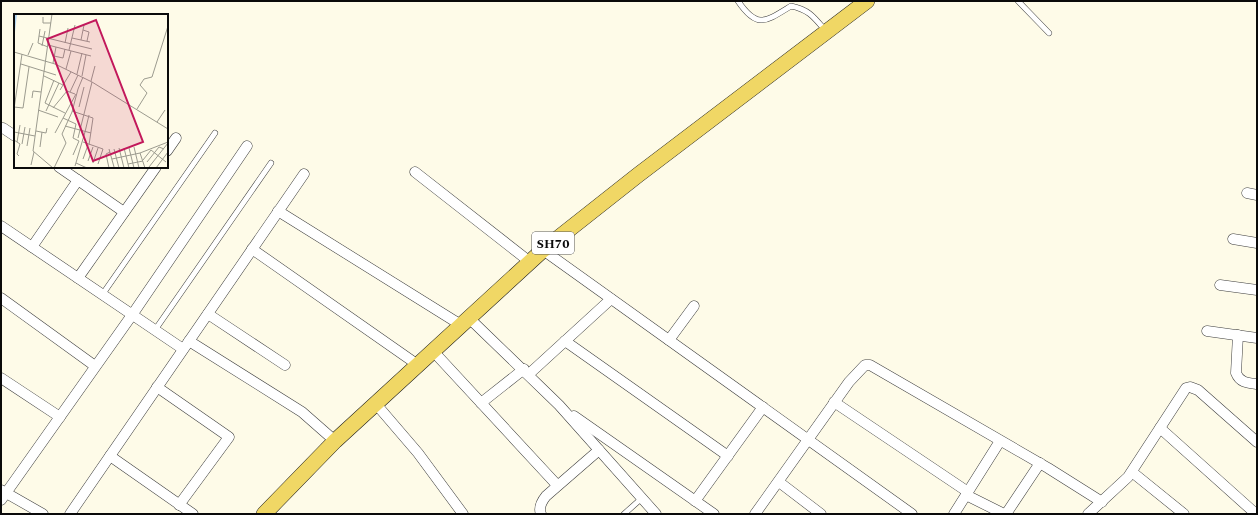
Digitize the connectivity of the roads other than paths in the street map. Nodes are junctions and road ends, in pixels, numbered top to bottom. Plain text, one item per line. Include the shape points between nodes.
1 (738, 1) edge
2 (867, 1) edge
3 (1018, 1) edge
4 (826, 31) junction
5 (1049, 33) dead end
6 (3, 128) dead end
7 (215, 133) dead end
8 (14, 135) edge
9 (176, 138) dead end
10 (247, 146) dead end
11 (168, 150) edge
12 (271, 163) dead end
13 (60, 168) edge
14 (155, 168) edge
15 (415, 172) dead end
16 (304, 174) dead end
17 (78, 180) junction
18 (278, 211) junction
19 (124, 212) junction
20 (1, 226) edge
21 (1233, 239) dead end
22 (1257, 243) edge
23 (32, 247) junction
24 (252, 249) junction
25 (543, 250) junction
26 (530, 262) junction
27 (78, 278) junction
28 (1220, 285) dead end
29 (1257, 290) edge
30 (102, 295) junction
31 (1, 298) edge
32 (611, 299) junction
33 (694, 306) dead end
34 (208, 314) junction
35 (132, 315) junction
36 (465, 322) junction
37 (155, 330) junction
38 (1207, 331) dead end
39 (1238, 335) junction
40 (1257, 338) edge
41 (189, 340) junction
42 (669, 340) junction
43 (565, 341) junction
44 (183, 349) junction
45 (434, 351) junction
46 (285, 365) dead end
47 (418, 365) junction
48 (96, 366) junction
49 (526, 372) junction
50 (1, 378) edge
51 (1257, 384) edge
52 (157, 387) junction
53 (834, 402) junction
54 (481, 403) junction
55 (376, 404) junction
56 (559, 405) junction
57 (763, 407) junction
58 (60, 417) junction
59 (1160, 428) junction
60 (808, 440) junction
61 (335, 441) junction
62 (1000, 441) junction
63 (1257, 442) edge
64 (599, 450) junction
65 (110, 456) junction
66 (728, 456) junction
67 (1040, 463) junction
68 (1132, 472) junction
69 (779, 482) junction
70 (557, 486) junction
71 (967, 493) junction
72 (3, 495) edge
73 (642, 498) junction
74 (695, 501) junction
75 (1102, 502) junction
76 (179, 505) junction
77 (1092, 513) edge
78 (43, 514) edge
79 (70, 514) edge
80 (193, 514) edge
81 (264, 514) edge
82 (463, 514) edge
83 (541, 514) edge
84 (624, 514) edge
85 (656, 514) edge
86 (714, 514) edge
87 (756, 514) edge
88 (821, 514) edge
89 (912, 514) edge
90 (954, 514) edge
91 (1005, 514) edge
92 (1184, 514) edge
93 (1256, 514) edge

1 - 4 lane via 747,15 756,20 770,19 791,6 800,8 810,12
2 - 4 main road, SH70
3 - 5 lane
4 - 25 main road, SH70
6 - 8 street
7 - 30 lane
9 - 11 street
10 - 35 street
12 - 37 lane
13 - 17 street
14 - 19 street
15 - 26 street
16 - 18 street
17 - 19 street
17 - 23 street
18 - 24 street
18 - 36 street
19 - 27 street
20 - 23 street
21 - 22 street
23 - 27 street
24 - 34 street
24 - 47 street
25 - 26 main road, SH70
25 - 32 street
26 - 36 main road, SH70
27 - 30 street
28 - 29 street
30 - 35 street
31 - 48 street
32 - 42 street
32 - 43 street
33 - 42 street
34 - 41 street
34 - 46 street
35 - 37 street
35 - 48 street
36 - 45 main road, SH70
36 - 49 street
37 - 44 street
38 - 39 street
39 - 40 street
39 - 51 street via 1236,373 1242,381
41 - 44 street
41 - 61 street via 302,412
42 - 57 street
43 - 49 street
43 - 66 street
44 - 52 street
45 - 47 main road, SH70
45 - 54 street
47 - 55 main road, SH70
48 - 58 street
49 - 54 street
49 - 56 street
50 - 58 street
52 - 65 street
52 - 76 street via 229,437
53 - 60 street
53 - 62 street via 860,369 864,365 870,365
53 - 71 street
54 - 70 street
55 - 61 main road, SH70
55 - 82 street via 418,453
56 - 64 street
56 - 74 street
57 - 60 street
57 - 66 street
58 - 72 street
59 - 63 street via 1182,392 1190,387 1198,390
59 - 68 street
59 - 93 street
60 - 69 street
60 - 89 street
61 - 81 main road, SH70
62 - 67 street
62 - 71 street
64 - 70 street
64 - 73 street
65 - 76 street
65 - 79 street
66 - 74 street
67 - 75 street
67 - 91 street
68 - 75 street
68 - 92 street
69 - 87 street
69 - 88 street
70 - 83 street via 541,503
71 - 90 street
71 - 91 street
72 - 78 street
73 - 84 lane
73 - 85 street
74 - 86 street
75 - 77 street
76 - 80 street

